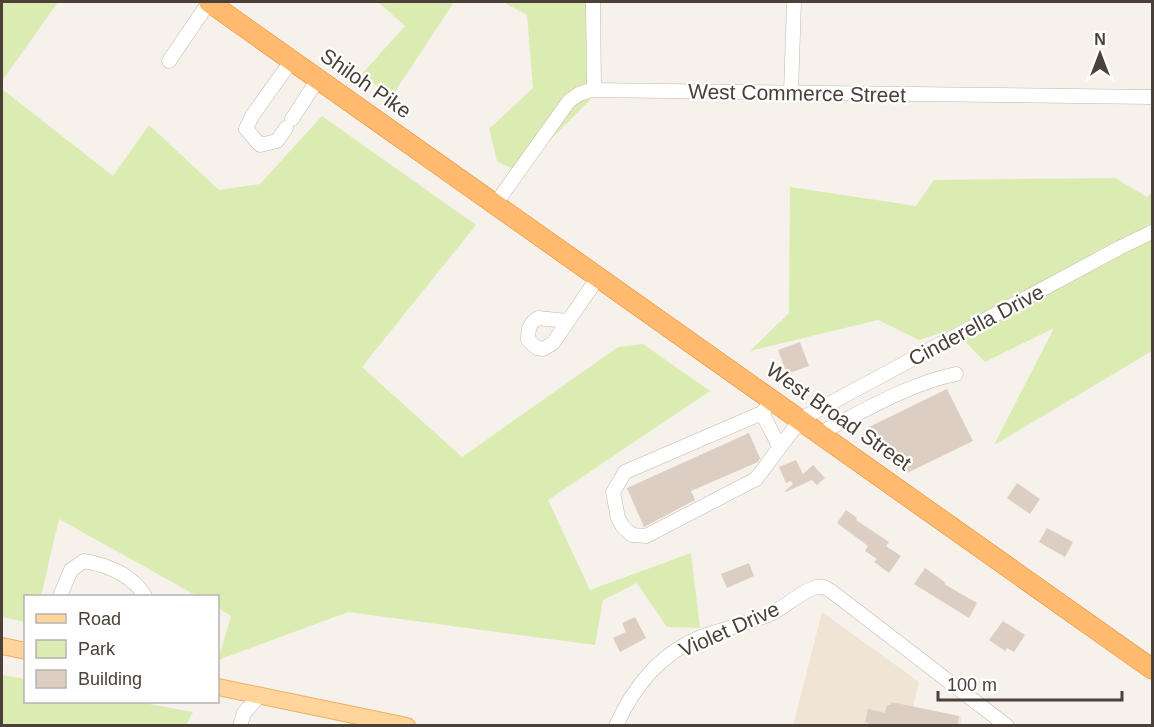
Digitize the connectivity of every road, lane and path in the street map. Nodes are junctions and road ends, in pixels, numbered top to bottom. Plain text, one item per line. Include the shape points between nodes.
1 (209, 2) edge
2 (592, 2) edge
3 (794, 2) edge
4 (292, 60) junction
5 (169, 61) dead end
6 (318, 79) junction
7 (594, 90) junction
8 (791, 92) junction
9 (1152, 97) edge
10 (496, 204) junction
11 (1152, 232) edge
12 (599, 276) junction
13 (567, 321) dead end
14 (956, 374) dead end
15 (767, 406) junction
16 (801, 419) junction
17 (820, 433) junction
18 (779, 447) junction
19 (61, 595) edge
20 (143, 595) edge
21 (2, 646) edge
22 (24, 651) edge
23 (1152, 669) edge
24 (219, 687) edge
25 (260, 696) junction
26 (240, 726) edge
27 (407, 726) edge
28 (616, 726) edge
29 (1007, 726) edge

1 - 4 highway, Shiloh Pike
1 - 5 street
2 - 7 street
3 - 8 street
4 - 6 highway, Shiloh Pike
4 - 6 street via 246,129 260,145 277,141
6 - 10 highway, Shiloh Pike
7 - 8 street, West Commerce Street
7 - 10 street, West Commerce Street via 569,101
8 - 9 street, West Commerce Street
10 - 12 highway, West Broad Street
11 - 16 street, Cinderella Drive
12 - 13 street
12 - 15 highway, West Broad Street
14 - 17 street via 911,388
15 - 16 highway, West Broad Street
15 - 18 street
15 - 18 street via 625,472 613,492 618,519 633,535 646,536 756,479
16 - 17 highway, West Broad Street
16 - 18 street
17 - 23 highway, West Broad Street
19 - 20 street via 71,570 84,561 122,573
21 - 22 main road
24 - 25 main road
25 - 26 street via 244,713
25 - 27 main road
28 - 29 street, Violet Drive via 646,677 685,645 771,614 816,587 831,591

